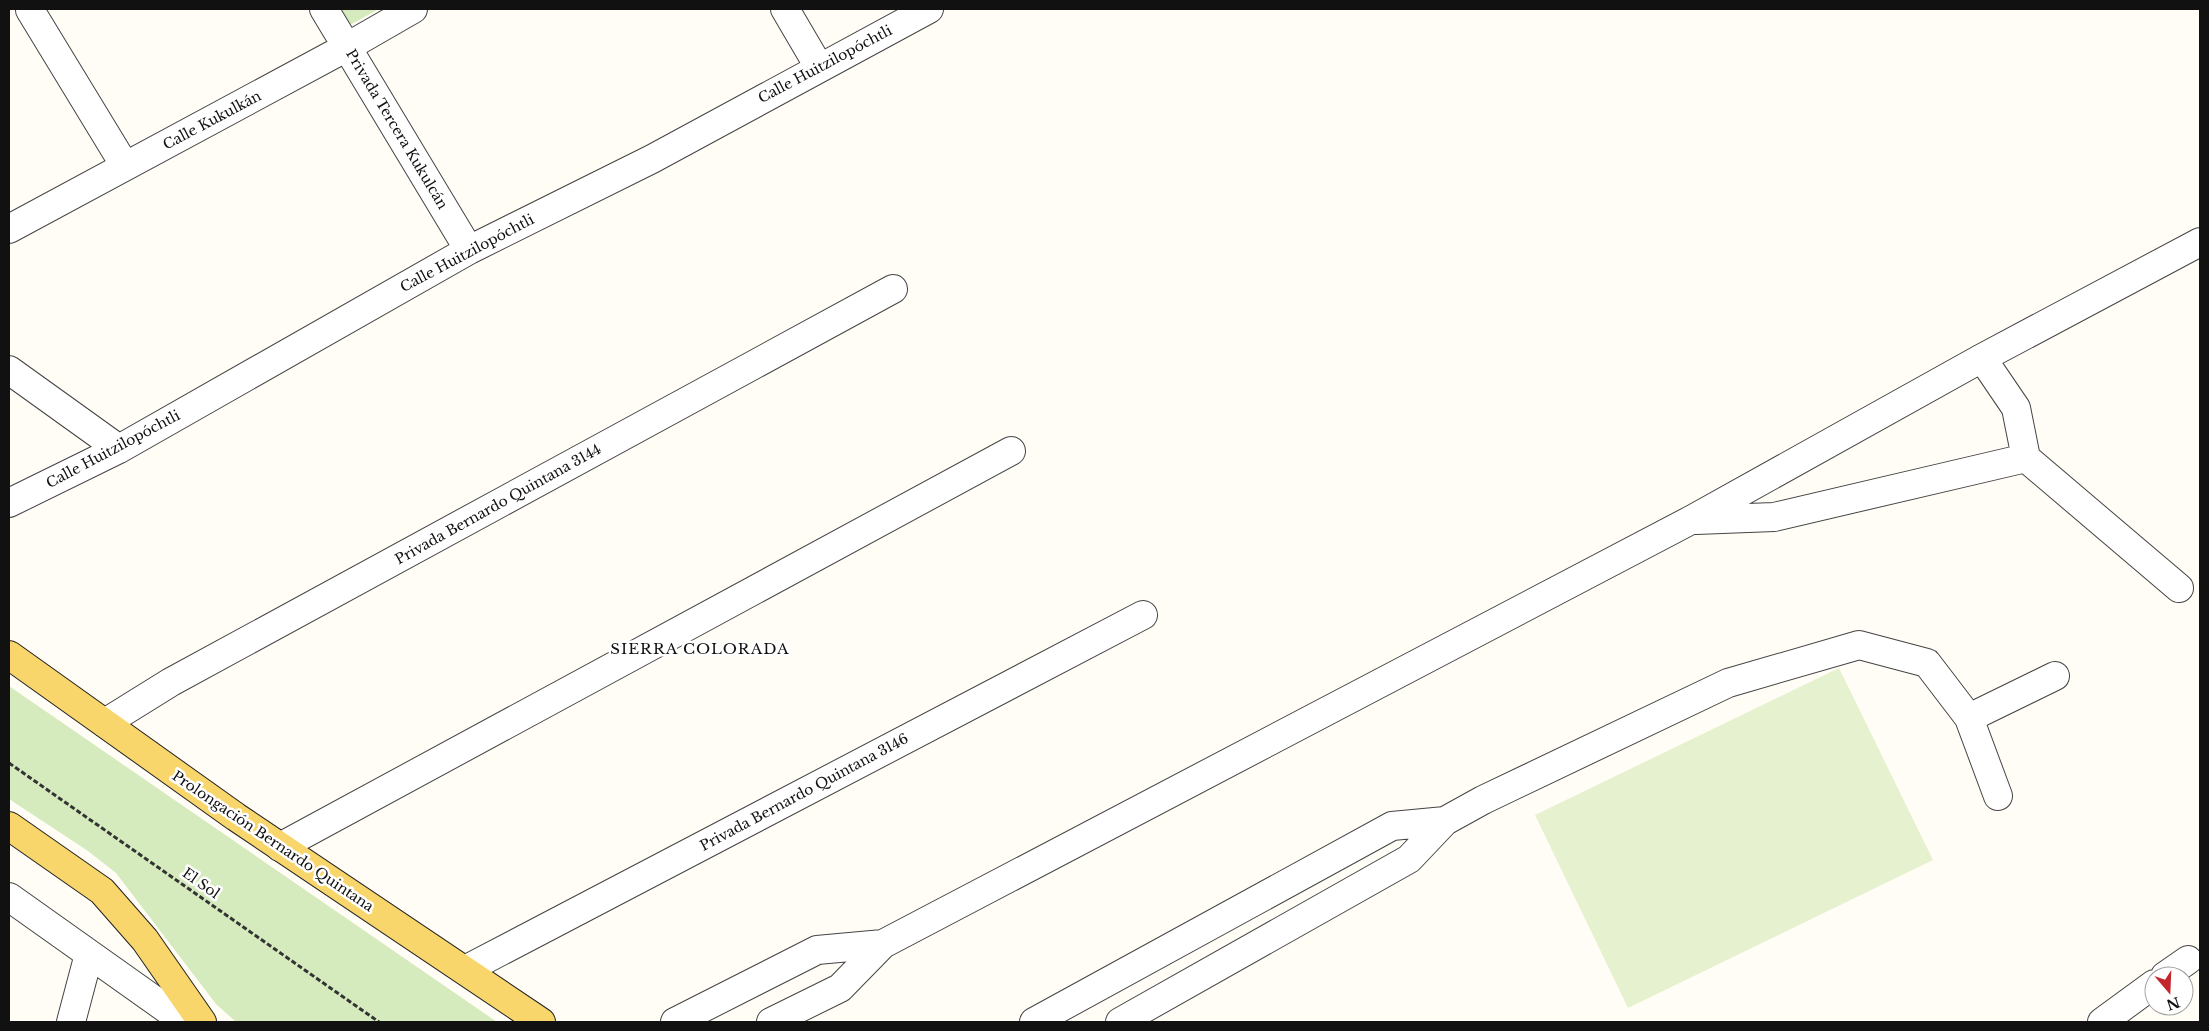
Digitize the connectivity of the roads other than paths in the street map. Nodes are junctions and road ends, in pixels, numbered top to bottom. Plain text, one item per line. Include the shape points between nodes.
1 (324, 9) edge
2 (414, 9) edge
3 (785, 9) edge
4 (929, 9) edge
5 (30, 10) dead end
6 (347, 47) junction
7 (819, 67) junction
8 (125, 166) junction
9 (9, 229) edge
10 (2200, 242) edge
11 (469, 250) junction
12 (894, 289) dead end
13 (1982, 358) junction
14 (9, 370) edge
15 (119, 449) junction
16 (1011, 451) dead end
17 (2026, 458) junction
18 (9, 503) edge
19 (1691, 520) junction
20 (2179, 588) dead end
21 (1143, 615) dead end
22 (9, 655) edge
23 (2056, 676) dead end
24 (1969, 718) junction
25 (105, 723) junction
26 (1998, 796) dead end
27 (1445, 821) junction
28 (9, 826) edge
29 (1392, 826) junction
30 (280, 847) junction
31 (1409, 859) junction
32 (9, 897) edge
33 (883, 944) junction
34 (89, 954) junction
35 (2188, 960) dead end
36 (2179, 966) edge
37 (465, 970) junction
38 (2144, 991) edge
39 (71, 1022) edge
40 (185, 1022) edge
41 (202, 1022) edge
42 (541, 1022) edge
43 (675, 1022) edge
44 (771, 1022) edge
45 (1034, 1022) edge
46 (1120, 1022) edge
47 (2102, 1022) edge

1 - 6 street, Privada Tercera Kukulcán
2 - 6 street, Calle Kukulkán
3 - 7 street
4 - 7 street, Calle Huitzilopóchtli
5 - 8 street
6 - 8 street, Calle Kukulkán
6 - 11 street, Privada Tercera Kukulcán
7 - 11 street, Calle Huitzilopóchtli via 652,159
8 - 9 street, Calle Kukulkán
10 - 13 street
11 - 15 street, Calle Huitzilopóchtli
12 - 25 street, Privada Bernardo Quintana 3144 via 170,682
13 - 17 street via 2016,408
13 - 19 street
14 - 15 street
15 - 18 street, Calle Huitzilopóchtli
16 - 30 street
17 - 19 street via 1774,516
17 - 20 street
19 - 33 street
21 - 37 street, Privada Bernardo Quintana 3146
22 - 25 main road, Prolongación Bernardo Quintana
23 - 24 street
24 - 26 street
24 - 27 street via 1927,663 1859,645 1728,683
25 - 30 main road, Prolongación Bernardo Quintana
27 - 29 street
27 - 31 street
28 - 41 main road via 102,891 145,940
29 - 31 street
29 - 45 street
30 - 37 main road, Prolongación Bernardo Quintana
31 - 46 street
32 - 34 street
33 - 43 street via 817,950
33 - 44 street via 840,988
34 - 39 street
34 - 40 street
35 - 36 street
37 - 42 main road, Prolongación Bernardo Quintana
38 - 47 street

